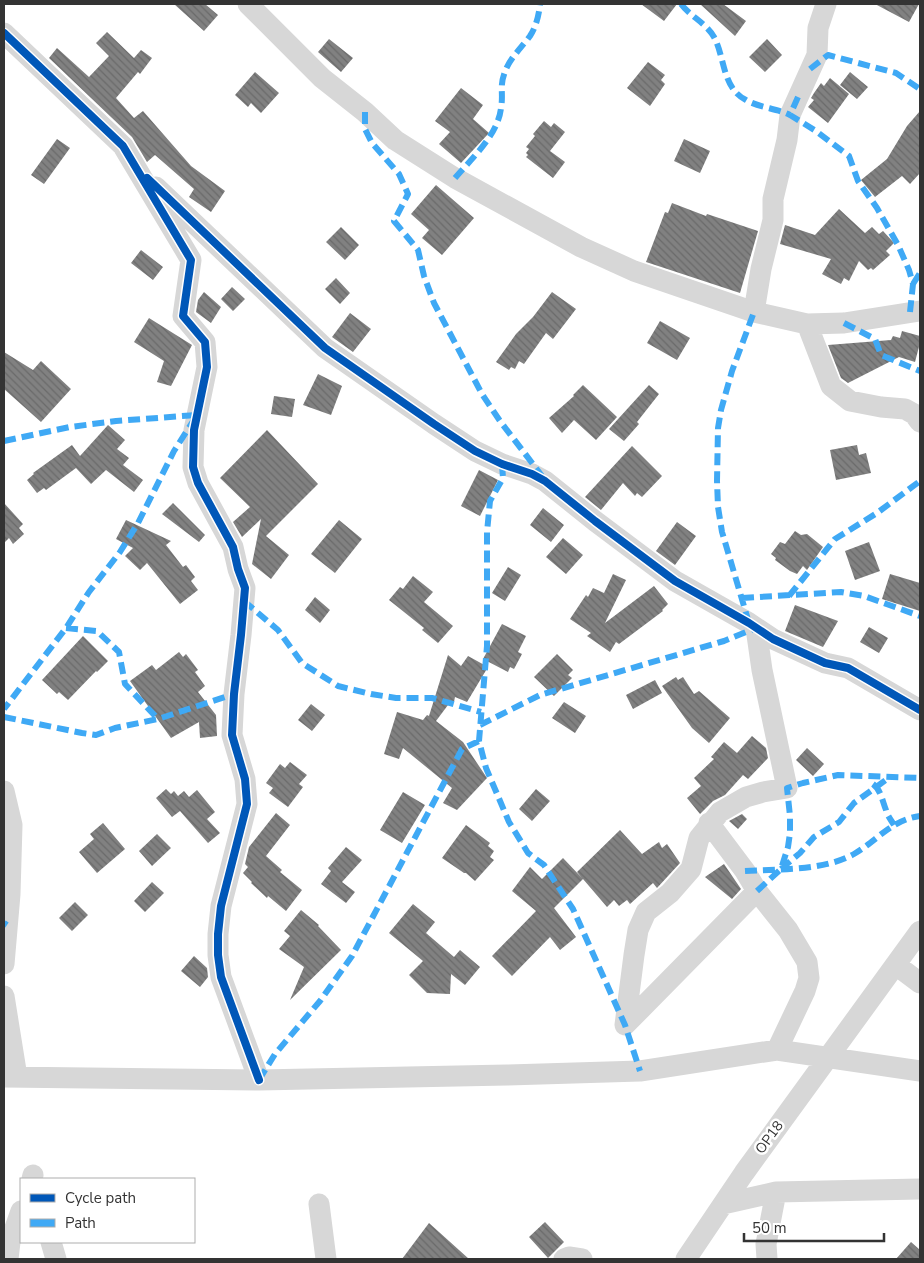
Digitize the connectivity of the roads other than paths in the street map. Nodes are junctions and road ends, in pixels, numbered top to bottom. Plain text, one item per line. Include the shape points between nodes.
1 (826, 4) edge
2 (256, 7) edge
3 (4, 33) edge
4 (135, 166) junction
5 (920, 310) edge
6 (754, 312) junction
7 (807, 324) junction
8 (920, 422) edge
9 (756, 628) junction
10 (920, 710) edge
11 (4, 791) edge
12 (709, 823) junction
13 (757, 891) junction
14 (920, 931) edge
15 (4, 964) edge
16 (896, 966) junction
17 (920, 983) edge
18 (4, 996) edge
19 (777, 1050) junction
20 (828, 1058) junction
21 (920, 1070) edge
22 (10, 1077) edge
23 (258, 1080) junction
24 (920, 1189) edge
25 (776, 1192) junction
26 (319, 1204) dead end
27 (723, 1204) junction
28 (20, 1214) edge
29 (51, 1243) edge
30 (8, 1259) edge
31 (56, 1259) edge
32 (326, 1259) edge
33 (564, 1259) edge
34 (582, 1259) edge
35 (686, 1259) edge
36 (767, 1259) edge

1 - 6 street via 818,28 817,55 790,115
2 - 6 street via 322,78 395,140 455,178 580,247 634,272
3 - 4 street via 123,146
4 - 9 street via 325,348 475,451 545,481 675,581
4 - 23 street via 191,260 183,316 205,342 206,367 194,430 193,467 198,483 233,548 245,588 232,734 245,779 247,804 221,906 218,955 221,977
5 - 7 street via 844,322
6 - 7 street
7 - 8 street via 831,386 850,401 906,409
9 - 10 street via 812,658 848,668
9 - 12 street via 787,788 746,797 720,812
11 - 15 street via 12,826
12 - 13 street
12 - 13 street via 699,838 691,869 670,894 646,912 638,930 625,1025
13 - 19 street via 788,930 807,962 809,978 805,991
14 - 16 street, OP18
16 - 17 street
16 - 20 street, OP18
18 - 22 street
19 - 20 street
19 - 23 street via 640,1070
20 - 21 street
20 - 27 street, OP18
22 - 23 street
24 - 25 street
25 - 27 street
25 - 36 street via 766,1244
26 - 32 street
27 - 35 street, OP18
28 - 30 street
29 - 31 street
33 - 34 street

